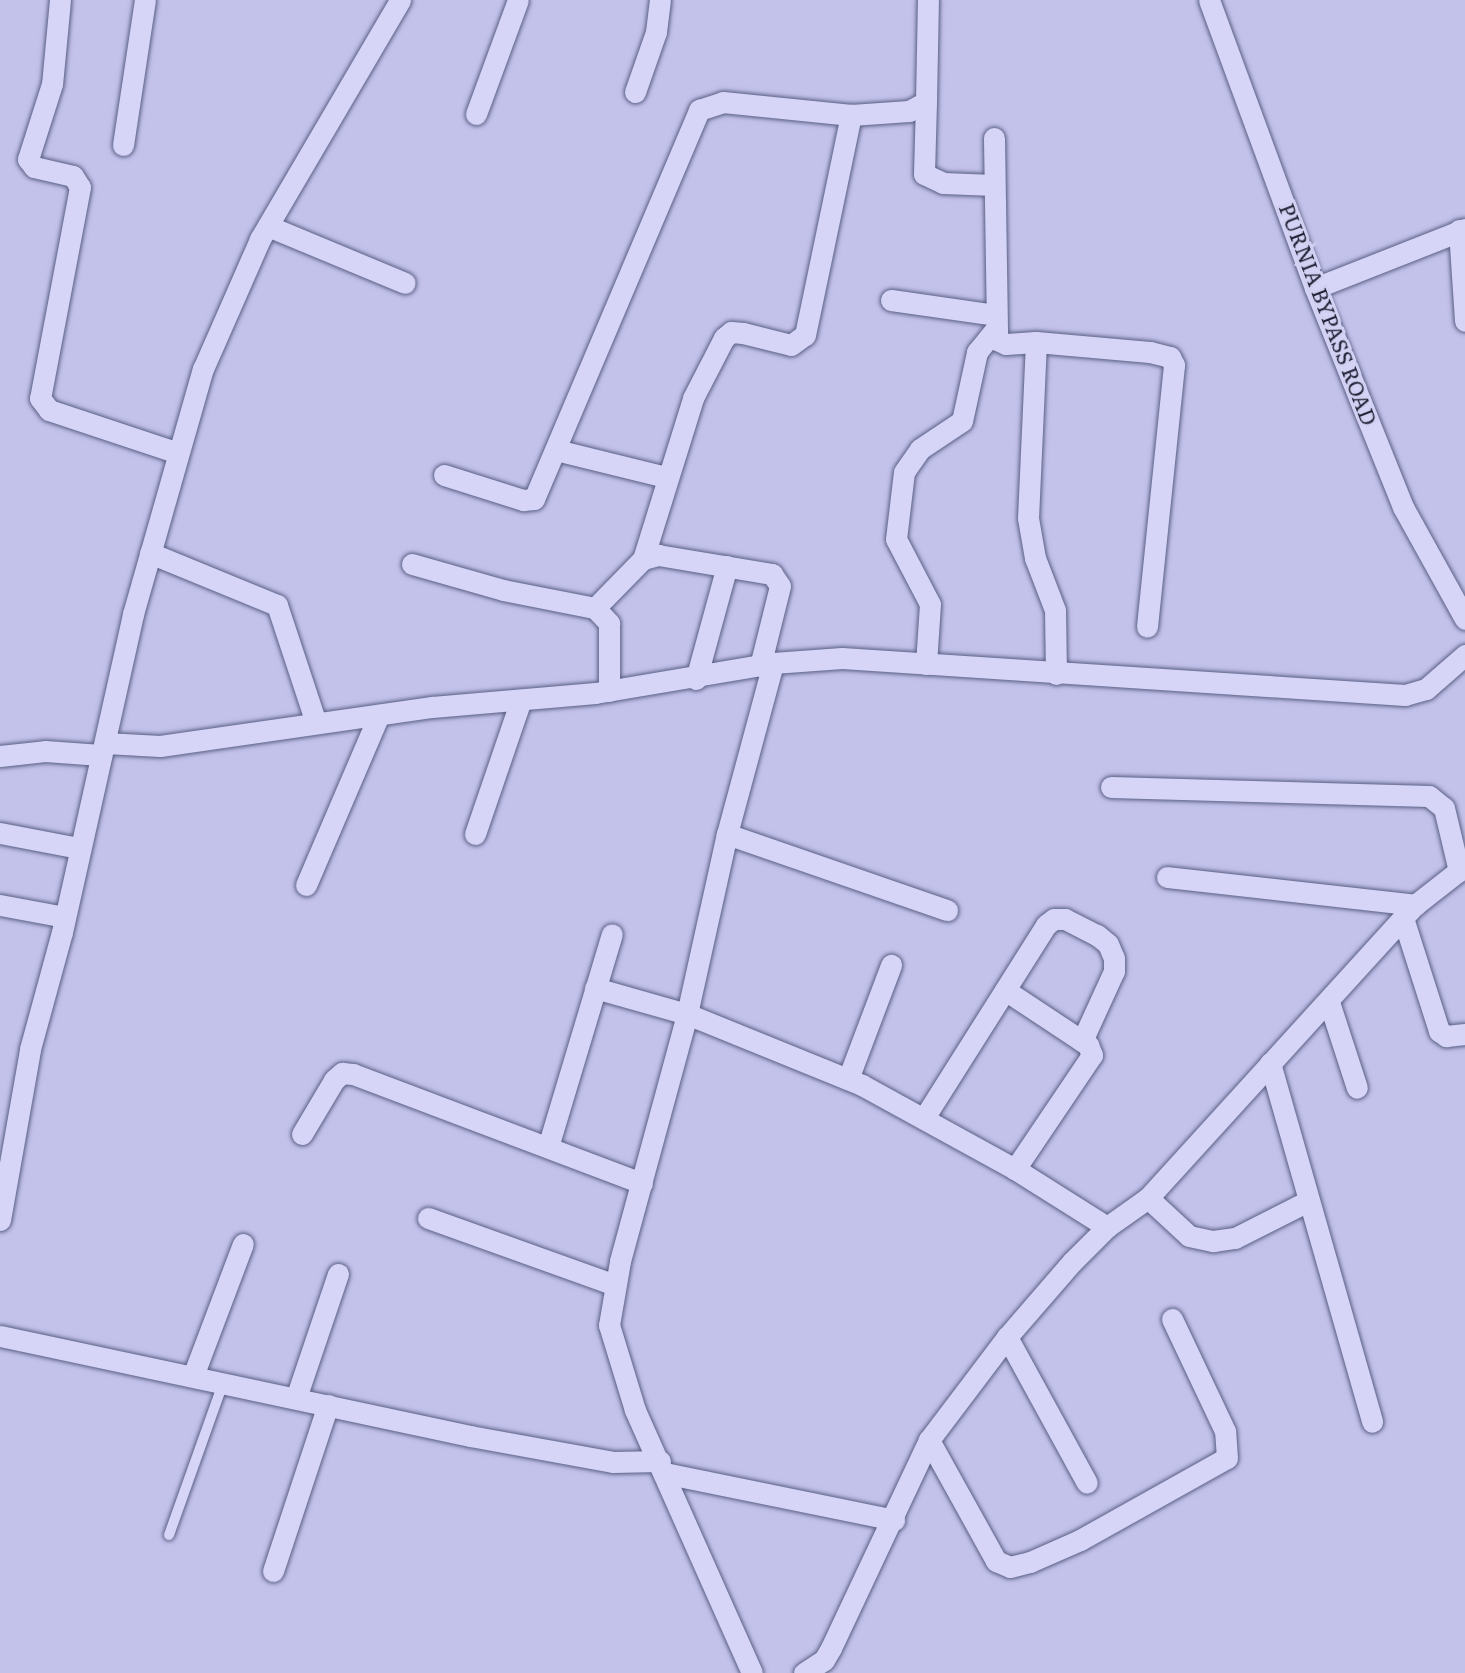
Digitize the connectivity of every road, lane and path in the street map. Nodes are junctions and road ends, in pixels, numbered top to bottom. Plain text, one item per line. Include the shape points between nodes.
1 (60, 0) edge
2 (145, 0) edge
3 (400, 0) edge
4 (518, 0) edge
5 (660, 0) edge
6 (928, 0) edge
7 (1209, 0) edge
8 (635, 92) dead end
9 (926, 102) junction
10 (476, 114) dead end
11 (851, 115) junction
12 (994, 138) dead end
13 (122, 145) dead end
14 (994, 184) junction
15 (268, 226) junction
16 (1462, 230) edge
17 (405, 283) dead end
18 (1315, 288) junction
19 (891, 300) dead end
20 (1465, 321) edge
21 (995, 323) junction
22 (1036, 342) junction
23 (556, 450) junction
24 (178, 453) junction
25 (444, 475) dead end
26 (666, 477) junction
27 (150, 553) junction
28 (643, 559) junction
29 (412, 564) dead end
30 (727, 566) junction
31 (595, 608) junction
32 (1465, 619) edge
33 (1147, 627) dead end
34 (1465, 655) edge
35 (766, 664) junction
36 (926, 664) junction
37 (1056, 674) junction
38 (696, 678) junction
39 (609, 691) junction
40 (521, 700) junction
41 (379, 715) junction
42 (316, 723) junction
43 (103, 749) junction
44 (0, 756) edge
45 (1111, 787) dead end
46 (0, 833) edge
47 (475, 834) dead end
48 (727, 834) junction
49 (79, 848) junction
50 (1462, 869) edge
51 (1167, 877) dead end
52 (306, 885) dead end
53 (0, 905) edge
54 (947, 911) dead end
55 (1409, 912) junction
56 (65, 917) junction
57 (612, 934) dead end
58 (891, 965) dead end
59 (595, 988) junction
60 (1005, 990) junction
61 (1329, 1002) junction
62 (687, 1014) junction
63 (1465, 1034) edge
64 (1082, 1041) junction
65 (1270, 1063) junction
66 (848, 1079) junction
67 (1357, 1088) dead end
68 (10, 1108) edge
69 (924, 1118) junction
70 (302, 1134) dead end
71 (548, 1147) junction
72 (1015, 1169) junction
73 (642, 1183) junction
74 (1148, 1198) junction
75 (1307, 1202) junction
76 (428, 1218) dead end
77 (0, 1220) edge
78 (1107, 1227) junction
79 (243, 1244) dead end
80 (338, 1274) dead end
81 (615, 1284) junction
82 (1172, 1319) dead end
83 (0, 1336) edge
84 (1007, 1337) junction
85 (193, 1376) junction
86 (223, 1383) junction
87 (296, 1398) junction
88 (328, 1405) junction
89 (1372, 1422) dead end
90 (929, 1440) junction
91 (662, 1467) junction
92 (1087, 1483) dead end
93 (894, 1520) junction
94 (169, 1535) dead end
95 (272, 1571) dead end
96 (752, 1673) edge
97 (804, 1673) edge

1 - 24 street via 52,84 28,159 34,167 73,176 80,187 40,398 49,410
2 - 13 street
3 - 15 street
4 - 10 street
5 - 8 street via 656,32
6 - 9 street
7 - 18 street, PURNIA BYPASS ROAD
9 - 11 street via 909,111
9 - 14 street via 924,174 943,183
11 - 23 street via 731,102 699,110
11 - 26 street via 805,335 791,345 743,333 731,332 724,338 692,398
12 - 14 street
14 - 21 street
15 - 17 street
15 - 24 street via 203,369
16 - 18 street
16 - 20 street
18 - 32 street, PURNIA BYPASS ROAD via 1416,538
19 - 21 street
21 - 22 street via 997,340 1006,344
21 - 36 street via 977,352 962,421 920,449 904,472 896,539 930,604
22 - 33 street via 1150,352 1170,357 1174,365
22 - 37 street via 1028,517 1035,558 1055,610
23 - 25 street via 541,489 529,500
23 - 26 street
24 - 27 street
26 - 28 street
27 - 42 street via 277,605
27 - 43 street
28 - 30 street via 668,555
28 - 31 street
29 - 31 street via 503,590
30 - 35 street via 778,578
30 - 38 street
31 - 39 street via 609,623
34 - 37 street via 1426,689 1405,695
35 - 36 street via 842,658
35 - 38 street
35 - 48 street
36 - 37 street
38 - 39 street
39 - 40 street
40 - 41 street
40 - 47 street
41 - 42 street
41 - 52 street
42 - 43 street via 160,746
43 - 44 street
43 - 49 street
45 - 50 street via 1429,796 1444,808
46 - 49 street
48 - 54 street
48 - 62 street
49 - 56 street
50 - 55 street
51 - 55 street
53 - 56 street
55 - 61 street
55 - 63 street via 1438,1031 1446,1036
56 - 68 street
57 - 59 street
58 - 66 street
59 - 62 street
59 - 71 street
60 - 64 street
60 - 64 street via 1054,919 1065,919 1097,936 1108,944 1114,971
60 - 69 street
61 - 65 street
61 - 67 street
62 - 66 street
62 - 73 street
64 - 72 street via 1088,1045 1089,1062
65 - 74 street
65 - 75 street
66 - 69 street
68 - 77 street
69 - 72 street
70 - 71 street via 342,1073 369,1077
71 - 73 street
72 - 78 street
73 - 81 street
74 - 75 street via 1189,1236 1213,1241 1235,1238
74 - 78 street
75 - 89 street via 1345,1316
76 - 81 street
78 - 84 street
79 - 85 street
80 - 87 street
81 - 91 street via 609,1325 613,1344 635,1410
82 - 90 street via 1225,1432 1227,1458 1080,1540 1010,1567 996,1561
83 - 85 street
84 - 90 street
84 - 92 street
85 - 86 street
86 - 87 street
86 - 94 lane
87 - 88 street
88 - 91 street via 613,1462
88 - 95 street
90 - 93 street
91 - 93 street
91 - 96 street
93 - 97 street via 824,1660

